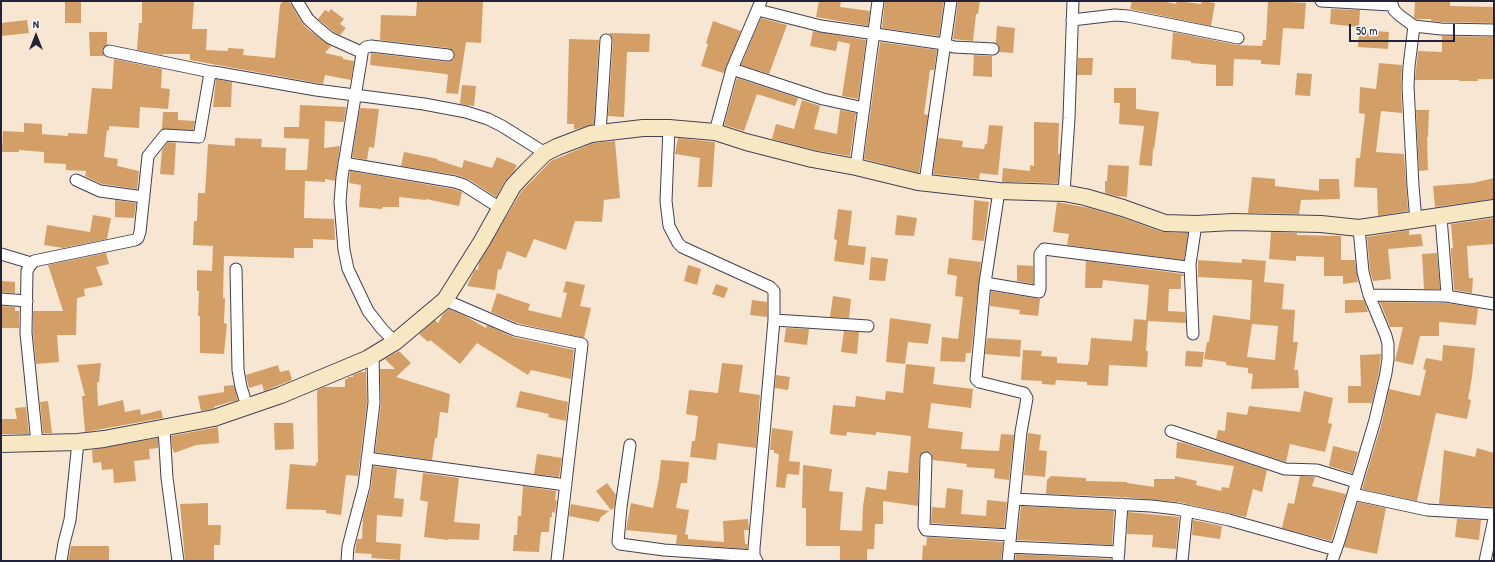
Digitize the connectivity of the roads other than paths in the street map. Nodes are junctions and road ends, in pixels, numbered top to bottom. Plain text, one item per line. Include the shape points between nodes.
1 (297, 1) edge
2 (878, 1) edge
3 (951, 1) edge
4 (1073, 1) edge
5 (1321, 1) edge
6 (1391, 3) edge
7 (759, 5) edge
8 (1072, 20) junction
9 (1414, 26) junction
10 (1494, 30) edge
11 (873, 33) junction
12 (1238, 38) dead end
13 (606, 40) dead end
14 (944, 44) junction
15 (993, 49) dead end
16 (109, 51) dead end
17 (362, 52) junction
18 (448, 55) dead end
19 (732, 69) junction
20 (211, 72) junction
21 (356, 95) junction
22 (864, 108) junction
23 (669, 128) junction
24 (715, 132) junction
25 (600, 133) junction
26 (545, 153) junction
27 (344, 163) junction
28 (856, 167) junction
29 (76, 180) dead end
30 (925, 182) junction
31 (999, 191) junction
32 (1064, 193) junction
33 (144, 197) junction
34 (500, 208) junction
35 (1494, 208) edge
36 (1441, 217) junction
37 (1416, 221) junction
38 (1196, 224) junction
39 (1359, 228) junction
40 (1, 254) edge
41 (31, 263) junction
42 (1190, 264) junction
43 (236, 268) dead end
44 (985, 283) junction
45 (1368, 295) junction
46 (1446, 296) junction
47 (1, 299) edge
48 (445, 300) junction
49 (27, 301) junction
50 (1494, 304) edge
51 (774, 320) junction
52 (868, 326) dead end
53 (1193, 334) dead end
54 (395, 342) junction
55 (373, 355) junction
56 (247, 406) junction
57 (164, 429) junction
58 (1171, 431) dead end
59 (78, 442) junction
60 (37, 443) junction
61 (1, 444) edge
62 (630, 445) dead end
63 (367, 458) junction
64 (926, 458) dead end
65 (1356, 482) junction
66 (566, 485) junction
67 (1353, 494) junction
68 (1014, 499) junction
69 (1122, 504) junction
70 (1187, 511) junction
71 (1494, 514) edge
72 (1494, 519) edge
73 (1010, 536) junction
74 (1009, 547) junction
75 (1336, 550) junction
76 (1119, 557) edge
77 (756, 559) edge
78 (557, 560) dead end
79 (61, 561) edge
80 (178, 561) edge
81 (347, 561) edge
82 (1008, 561) edge
83 (1182, 561) edge
84 (1332, 561) edge
85 (1486, 561) edge

1 - 17 street via 308,19 330,38
2 - 11 street
3 - 14 street
4 - 8 street
5 - 6 street
6 - 9 street via 1399,15
7 - 11 street via 821,26
7 - 19 street
8 - 12 street via 1128,16
8 - 32 street
9 - 10 street
9 - 37 street via 1408,86
11 - 14 street
11 - 22 street
13 - 25 street
14 - 15 street
14 - 30 street
16 - 20 street
17 - 18 street via 371,46
17 - 21 street
19 - 22 street via 824,99
19 - 24 street
20 - 21 street
20 - 33 street via 200,136 163,136 148,156
21 - 26 street via 466,112 502,126
21 - 27 street
22 - 28 street
23 - 24 street
23 - 25 street
23 - 51 street via 666,201 669,226 673,235 682,247 770,287 774,294
24 - 28 street via 812,159
25 - 26 street
26 - 34 street via 513,186
27 - 34 street via 455,182
27 - 54 street via 340,202 348,269 368,311
28 - 30 street
29 - 33 street via 100,191
30 - 31 street
31 - 32 street
31 - 44 street
32 - 38 street via 1123,208 1165,223
33 - 41 street via 140,232 135,240
34 - 48 street
35 - 36 street
36 - 37 street
36 - 46 street
37 - 39 street
38 - 39 street via 1233,222
38 - 42 street
39 - 45 street
40 - 41 street
41 - 49 street via 27,271
42 - 44 street via 1185,267 1044,249 1040,254 1039,292
42 - 53 street
43 - 56 street via 238,370
44 - 68 street via 976,379 979,382 1024,393 1027,398
45 - 46 street
45 - 65 street via 1386,336 1388,359 1375,420
46 - 50 street
47 - 49 street
48 - 54 street
48 - 66 street via 515,330 582,344
49 - 60 street via 26,333
51 - 52 street
51 - 77 street via 761,458
54 - 55 street
55 - 56 street via 281,395
55 - 63 street via 374,403
56 - 57 street via 214,418
57 - 59 street
57 - 80 street via 167,478
58 - 65 street via 1285,468 1317,470
59 - 60 street
59 - 79 street via 70,520
60 - 61 street
62 - 77 street via 621,507 618,542 620,544
63 - 66 street
63 - 81 street via 364,486 348,547
64 - 73 street via 926,530
65 - 67 street
66 - 78 street
67 - 71 street via 1427,510
67 - 75 street
68 - 69 street
68 - 73 street
69 - 70 street
69 - 76 street
70 - 75 street
70 - 83 street
72 - 85 street
73 - 74 street
74 - 76 street
74 - 82 street
75 - 84 street

